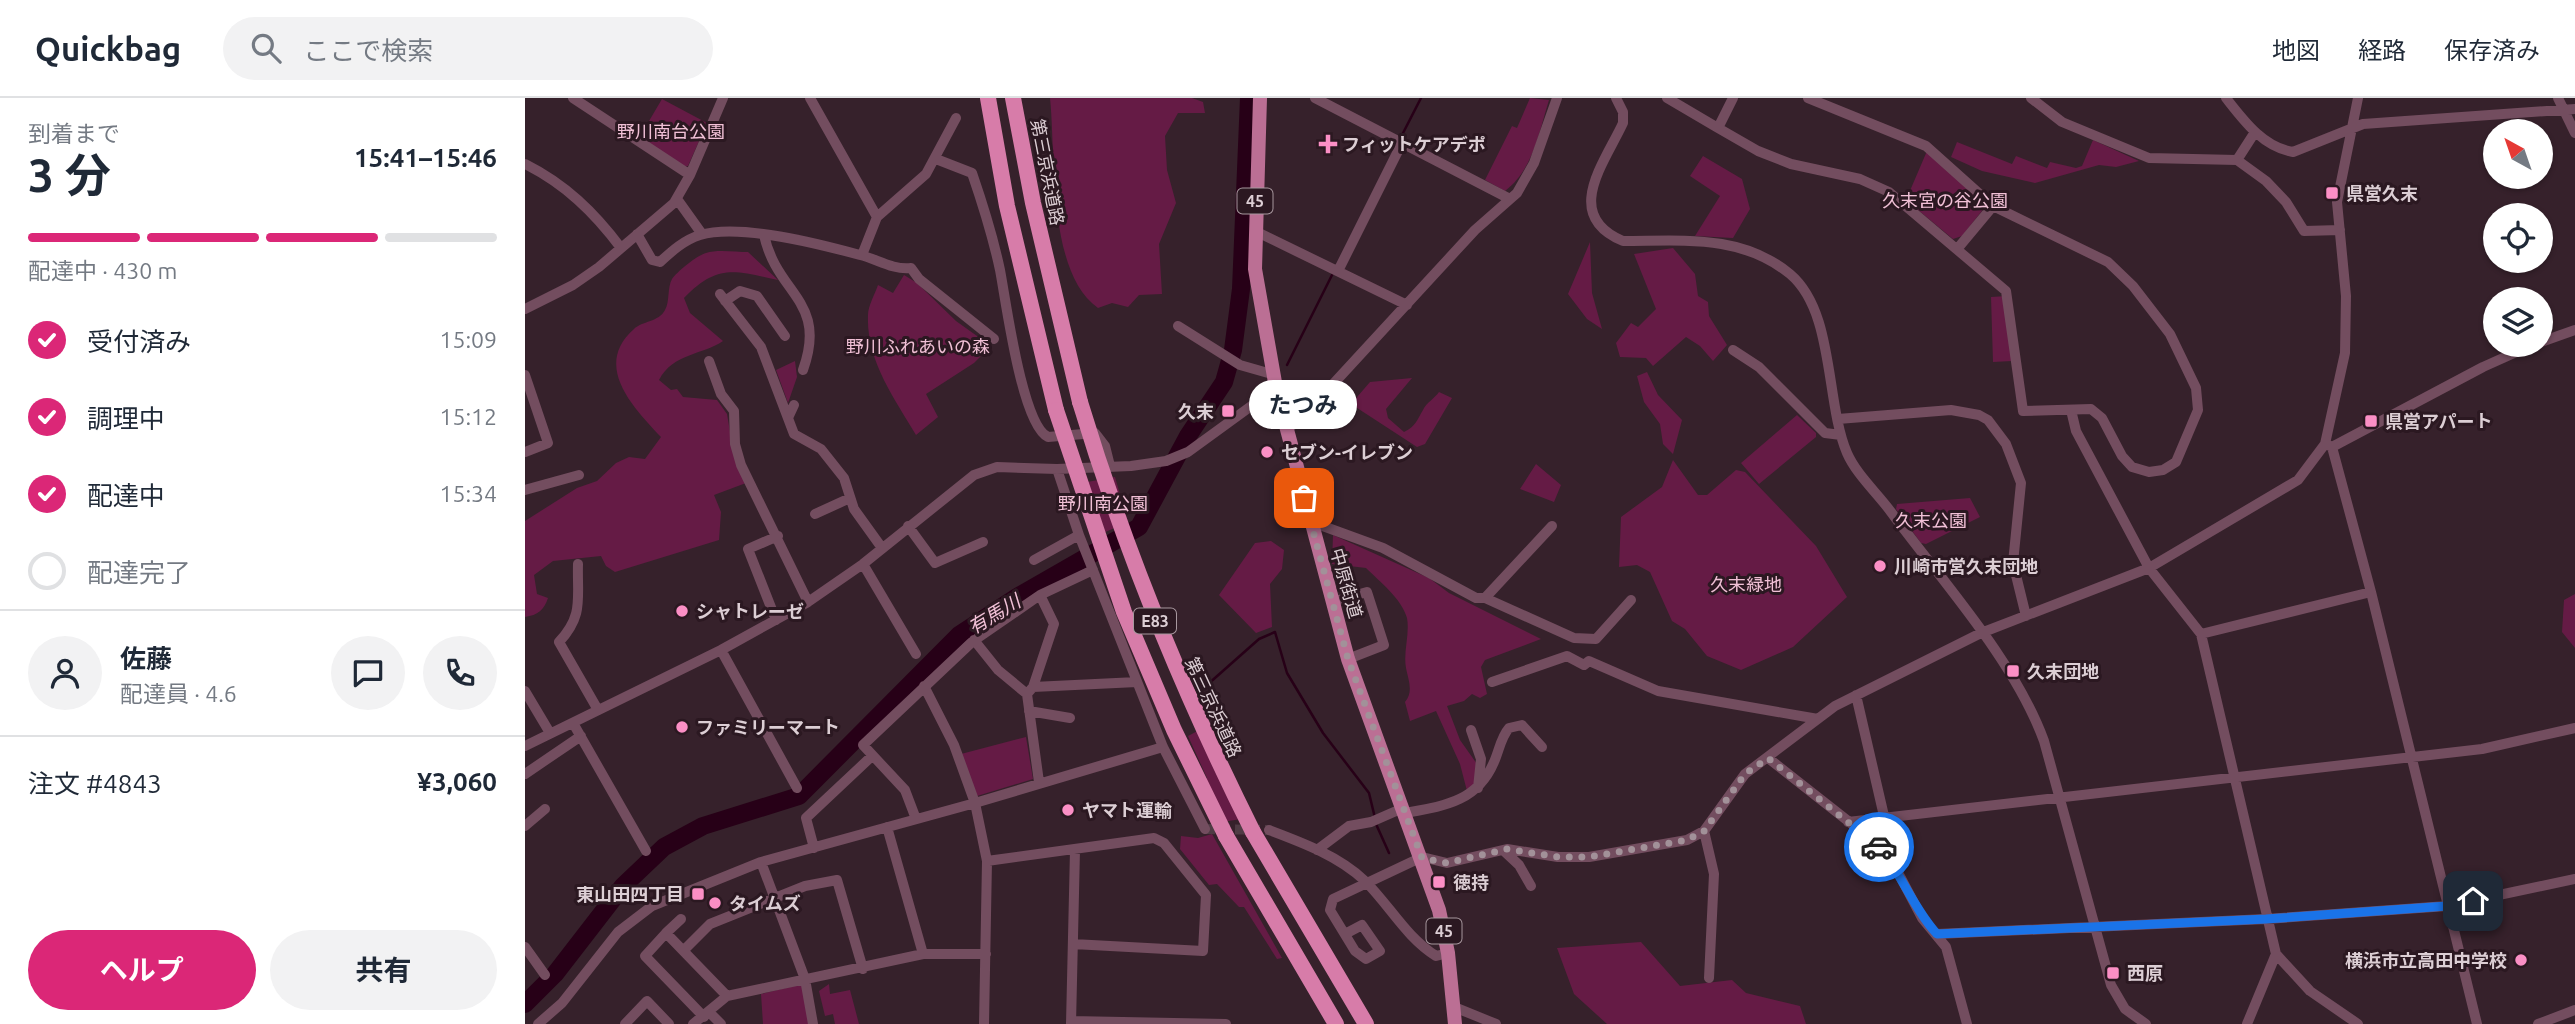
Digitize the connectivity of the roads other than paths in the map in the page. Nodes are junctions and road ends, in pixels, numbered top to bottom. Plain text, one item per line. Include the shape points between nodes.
1 (573, 98) edge
2 (723, 98) edge
3 (810, 98) edge
4 (988, 98) edge
5 (1013, 98) edge
6 (1260, 98) edge
7 (1557, 98) edge
8 (1616, 98) edge
9 (1667, 98) edge
10 (1733, 98) edge
11 (1808, 98) edge
12 (2031, 98) edge
13 (2226, 98) edge
14 (2358, 98) edge
15 (2557, 98) edge
16 (1320, 99) edge
17 (2569, 110) edge
18 (956, 118) dead end
19 (1718, 128) junction
20 (2350, 128) junction
21 (2255, 132) junction
22 (2575, 134) edge
23 (1402, 143) junction
24 (936, 159) junction
25 (2237, 160) junction
26 (525, 164) edge
27 (690, 175) junction
28 (677, 199) junction
29 (1510, 199) junction
30 (1993, 206) junction
31 (877, 217) junction
32 (2340, 230) junction
33 (1255, 231) junction
34 (637, 234) junction
35 (702, 234) junction
36 (764, 235) junction
37 (1958, 247) junction
38 (621, 248) junction
39 (862, 255) junction
40 (1338, 271) junction
41 (1407, 305) junction
42 (525, 309) edge
43 (1178, 326) dead end
44 (2575, 330) edge
45 (785, 336) dead end
46 (2553, 338) edge
47 (994, 339) dead end
48 (1733, 350) dead end
49 (2505, 357) edge
50 (709, 361) dead end
51 (803, 370) dead end
52 (525, 375) edge
53 (1276, 382) junction
54 (793, 405) dead end
55 (2071, 410) junction
56 (788, 418) junction
57 (1837, 418) junction
58 (1287, 429) junction
59 (1841, 435) junction
60 (2328, 445) junction
61 (525, 452) edge
62 (1110, 466) junction
63 (1057, 468) junction
64 (579, 475) dead end
65 (525, 490) edge
66 (850, 498) junction
67 (815, 513) dead end
68 (1310, 521) junction
69 (908, 526) junction
70 (1552, 526) dead end
71 (1079, 535) junction
72 (778, 536) junction
73 (983, 542) dead end
74 (882, 548) junction
75 (1034, 560) dead end
76 (578, 564) dead end
77 (863, 565) junction
78 (2149, 568) junction
79 (1093, 570) junction
80 (2371, 592) junction
81 (1040, 595) junction
82 (1485, 598) junction
83 (1631, 600) dead end
84 (1332, 602) junction
85 (809, 603) junction
86 (2026, 616) junction
87 (776, 620) junction
88 (1981, 634) junction
89 (2201, 634) junction
90 (974, 640) junction
91 (721, 650) junction
92 (916, 654) dead end
93 (1348, 659) junction
94 (1137, 682) junction
95 (1492, 682) dead end
96 (924, 687) junction
97 (1030, 690) junction
98 (525, 691) edge
99 (1856, 695) junction
100 (598, 710) junction
101 (1029, 711) junction
102 (1070, 718) dead end
103 (1818, 719) junction
104 (572, 723) junction
105 (2575, 728) edge
106 (1471, 730) dead end
107 (550, 733) junction
108 (581, 736) junction
109 (525, 746) edge
110 (1163, 747) junction
111 (1542, 747) dead end
112 (872, 755) junction
113 (2413, 757) junction
114 (1768, 758) junction
115 (525, 774) edge
116 (2234, 778) junction
117 (1039, 782) junction
118 (797, 788) dead end
119 (1478, 788) junction
120 (2059, 796) junction
121 (975, 803) junction
122 (545, 809) dead end
123 (1404, 810) junction
124 (1884, 816) junction
125 (916, 819) junction
126 (1848, 822) junction
127 (525, 826) edge
128 (887, 827) junction
129 (1205, 830) dead end
130 (1261, 831) junction
131 (1704, 831) junction
132 (814, 848) junction
133 (1075, 850) junction
134 (1317, 850) junction
135 (1503, 850) junction
136 (646, 852) dead end
137 (1422, 858) junction
138 (987, 861) junction
139 (761, 862) junction
140 (2575, 879) edge
141 (1367, 883) junction
142 (1531, 886) dead end
143 (773, 898) junction
144 (2447, 906) junction
145 (681, 919) dead end
146 (2266, 919) junction
147 (2094, 926) junction
148 (666, 933) junction
149 (1345, 934) dead end
150 (1937, 934) junction
151 (1073, 944) junction
152 (525, 947) edge
153 (684, 950) junction
154 (1448, 953) junction
155 (923, 954) junction
156 (986, 954) junction
157 (2276, 954) junction
158 (863, 969) junction
159 (545, 975) dead end
160 (1709, 978) dead end
161 (805, 979) junction
162 (727, 996) junction
163 (1454, 1007) junction
164 (2575, 1010) edge
165 (707, 1015) junction
166 (1071, 1022) edge
167 (538, 1024) edge
168 (625, 1024) edge
169 (669, 1024) edge
170 (693, 1024) edge
171 (721, 1024) edge
172 (813, 1024) edge
173 (984, 1024) edge
174 (1226, 1024) edge
175 (1336, 1024) edge
176 (1366, 1024) edge
177 (1455, 1024) edge
178 (1496, 1024) edge
179 (1967, 1024) edge
180 (2146, 1024) edge
181 (2247, 1024) edge
182 (2358, 1024) edge
183 (2477, 1024) edge
184 (2538, 1024) edge

1 - 27 street
2 - 27 street
3 - 31 street
4 - 175 highway, E83, bridge via 1007,206 1056,410 1124,612 1226,836
5 - 130 highway, 第三京浜道路 / E83, bridge via 1033,203 1102,475 1196,718
6 - 33 main road, 中原街道 / 45
7 - 29 street via 1527,178
8 - 57 street via 1623,123 1590,194 1595,220 1623,241 1733,244 1762,254 1788,273 1812,306
9 - 19 street
10 - 19 street
11 - 30 street via 1926,146
12 - 25 street via 2062,122 2149,158
13 - 21 street
14 - 20 street
15 - 17 street
16 - 23 street
17 - 20 street via 2390,121
17 - 22 street
18 - 24 street
19 - 37 street via 1758,152 1790,164 1860,179 1889,192
20 - 21 street via 2293,152
20 - 32 street via 2337,202
21 - 25 street
23 - 29 street
23 - 40 street
24 - 31 street via 926,174
24 - 62 street via 972,173 985,211 1015,362 1034,421 1048,437 1095,433 1105,446
25 - 32 street via 2286,202 2304,231
26 - 38 street via 564,187 597,216
27 - 28 street
28 - 34 street
28 - 35 street
29 - 41 street
30 - 37 street
30 - 55 street via 2108,262 2170,334 2199,398 2176,462 2149,472 2132,467 2102,418 2091,409
31 - 39 street
32 - 60 street via 2346,339
33 - 40 street
33 - 53 main road, 中原街道 / 45 via 1255,269
34 - 35 street via 652,260 660,262
34 - 38 street
35 - 36 street
36 - 39 street
36 - 51 street via 768,254 807,311 811,342
37 - 55 street via 2006,291 2021,409
38 - 42 street via 573,285
39 - 47 street via 884,265 911,268
40 - 41 street
41 - 58 street
43 - 53 street
44 - 46 street
45 - 56 street via 757,296 740,291 722,298 761,347
48 - 59 street via 1759,367 1825,433
49 - 60 street
50 - 72 street via 721,394 734,411 741,465
52 - 61 street via 548,443
53 - 58 main road, 中原街道 / 45
53 - 62 street via 1188,452 1166,461
54 - 56 street
55 - 78 street via 2082,442
56 - 66 street via 794,434 821,449 844,478
57 - 59 street
57 - 86 street via 1951,410 1988,420 2006,444 2021,483 2013,563
58 - 68 main road, 中原街道 / 45
59 - 88 street via 1848,455
60 - 78 street via 2309,470 2286,489
60 - 80 street
62 - 63 street
63 - 69 street via 986,470 960,483
63 - 71 street
64 - 65 street
66 - 67 street
66 - 74 street
68 - 82 street via 1383,548 1476,598
68 - 84 main road, 中原街道 / 45
69 - 73 street via 935,562
69 - 74 street
70 - 82 street
71 - 75 street
71 - 79 street
72 - 85 street
72 - 87 street via 747,549
74 - 77 street
76 - 100 street via 577,616 559,642
77 - 85 street
77 - 92 street
78 - 86 street
78 - 89 street
79 - 81 street
79 - 94 street
80 - 89 street
80 - 113 street
81 - 90 street
81 - 97 street via 1054,624
82 - 83 street via 1562,634 1585,639 1596,639
84 - 93 main road, 中原街道 / 45
84 - 93 street via 1367,592 1384,645
85 - 87 street
86 - 88 street
87 - 91 street
88 - 99 street
88 - 120 street via 2029,704
89 - 116 street
90 - 96 street
90 - 97 street via 998,670
91 - 100 street
91 - 118 street
93 - 123 main road, 中原街道 / 45
94 - 97 street
94 - 110 street
95 - 103 street via 1567,656 1584,665 1590,661 1658,691
96 - 112 street via 863,746
96 - 121 street via 954,745
97 - 101 street
98 - 107 street
99 - 103 street
99 - 124 street
100 - 104 street
101 - 102 street
101 - 117 street
103 - 114 street
104 - 107 street
104 - 108 street
105 - 113 street via 2482,749
106 - 119 street via 1481,759
107 - 109 street
108 - 115 street
108 - 136 street
110 - 117 street
110 - 129 street
111 - 119 street via 1522,725 1509,728
112 - 125 street via 905,790
112 - 132 street via 806,818
113 - 116 street
113 - 144 street
114 - 126 street
114 - 131 street via 1745,774
116 - 120 street
116 - 146 street
117 - 121 street
119 - 123 street via 1451,805
120 - 124 street
120 - 147 street
121 - 125 street
121 - 138 street
122 - 127 street
123 - 134 street via 1349,827
123 - 137 main road, 中原街道 / 45
124 - 126 street
125 - 128 street
126 - 150 street via 1892,861 1922,918
128 - 132 street
128 - 155 street
130 - 134 street
130 - 176 highway, 第三京浜道路 / E83
131 - 135 street via 1687,840 1589,857
131 - 160 street via 1714,874
132 - 139 street
133 - 138 street
133 - 151 street
133 - 151 street via 1154,838 1164,843 1206,895 1203,951
134 - 141 street
135 - 137 street via 1447,863
135 - 142 street
137 - 141 street
137 - 154 main road, 中原街道 / 45
138 - 156 street
139 - 143 street
139 - 167 street via 673,895 634,918 562,1003
140 - 144 street
141 - 149 street via 1333,899 1331,910
141 - 154 street via 1417,944 1436,956
143 - 153 street via 710,924
143 - 158 street via 837,880
143 - 161 street
144 - 146 street
144 - 183 street
145 - 148 street
146 - 147 street
146 - 157 street
147 - 150 street
147 - 180 street via 2115,994 2132,1016
148 - 153 street
148 - 165 street via 645,956
150 - 179 street via 1946,947
151 - 166 street
152 - 159 street
153 - 162 street
154 - 163 main road, 中原街道 / 45
155 - 156 street
155 - 158 street
156 - 173 street
157 - 181 street
157 - 182 street via 2310,991
158 - 161 street
161 - 162 street
161 - 172 street
162 - 165 street
163 - 177 main road, 中原街道 / 45
163 - 178 street
164 - 184 street
165 - 170 street
165 - 171 street
166 - 174 street
168 - 169 street via 647,1001

